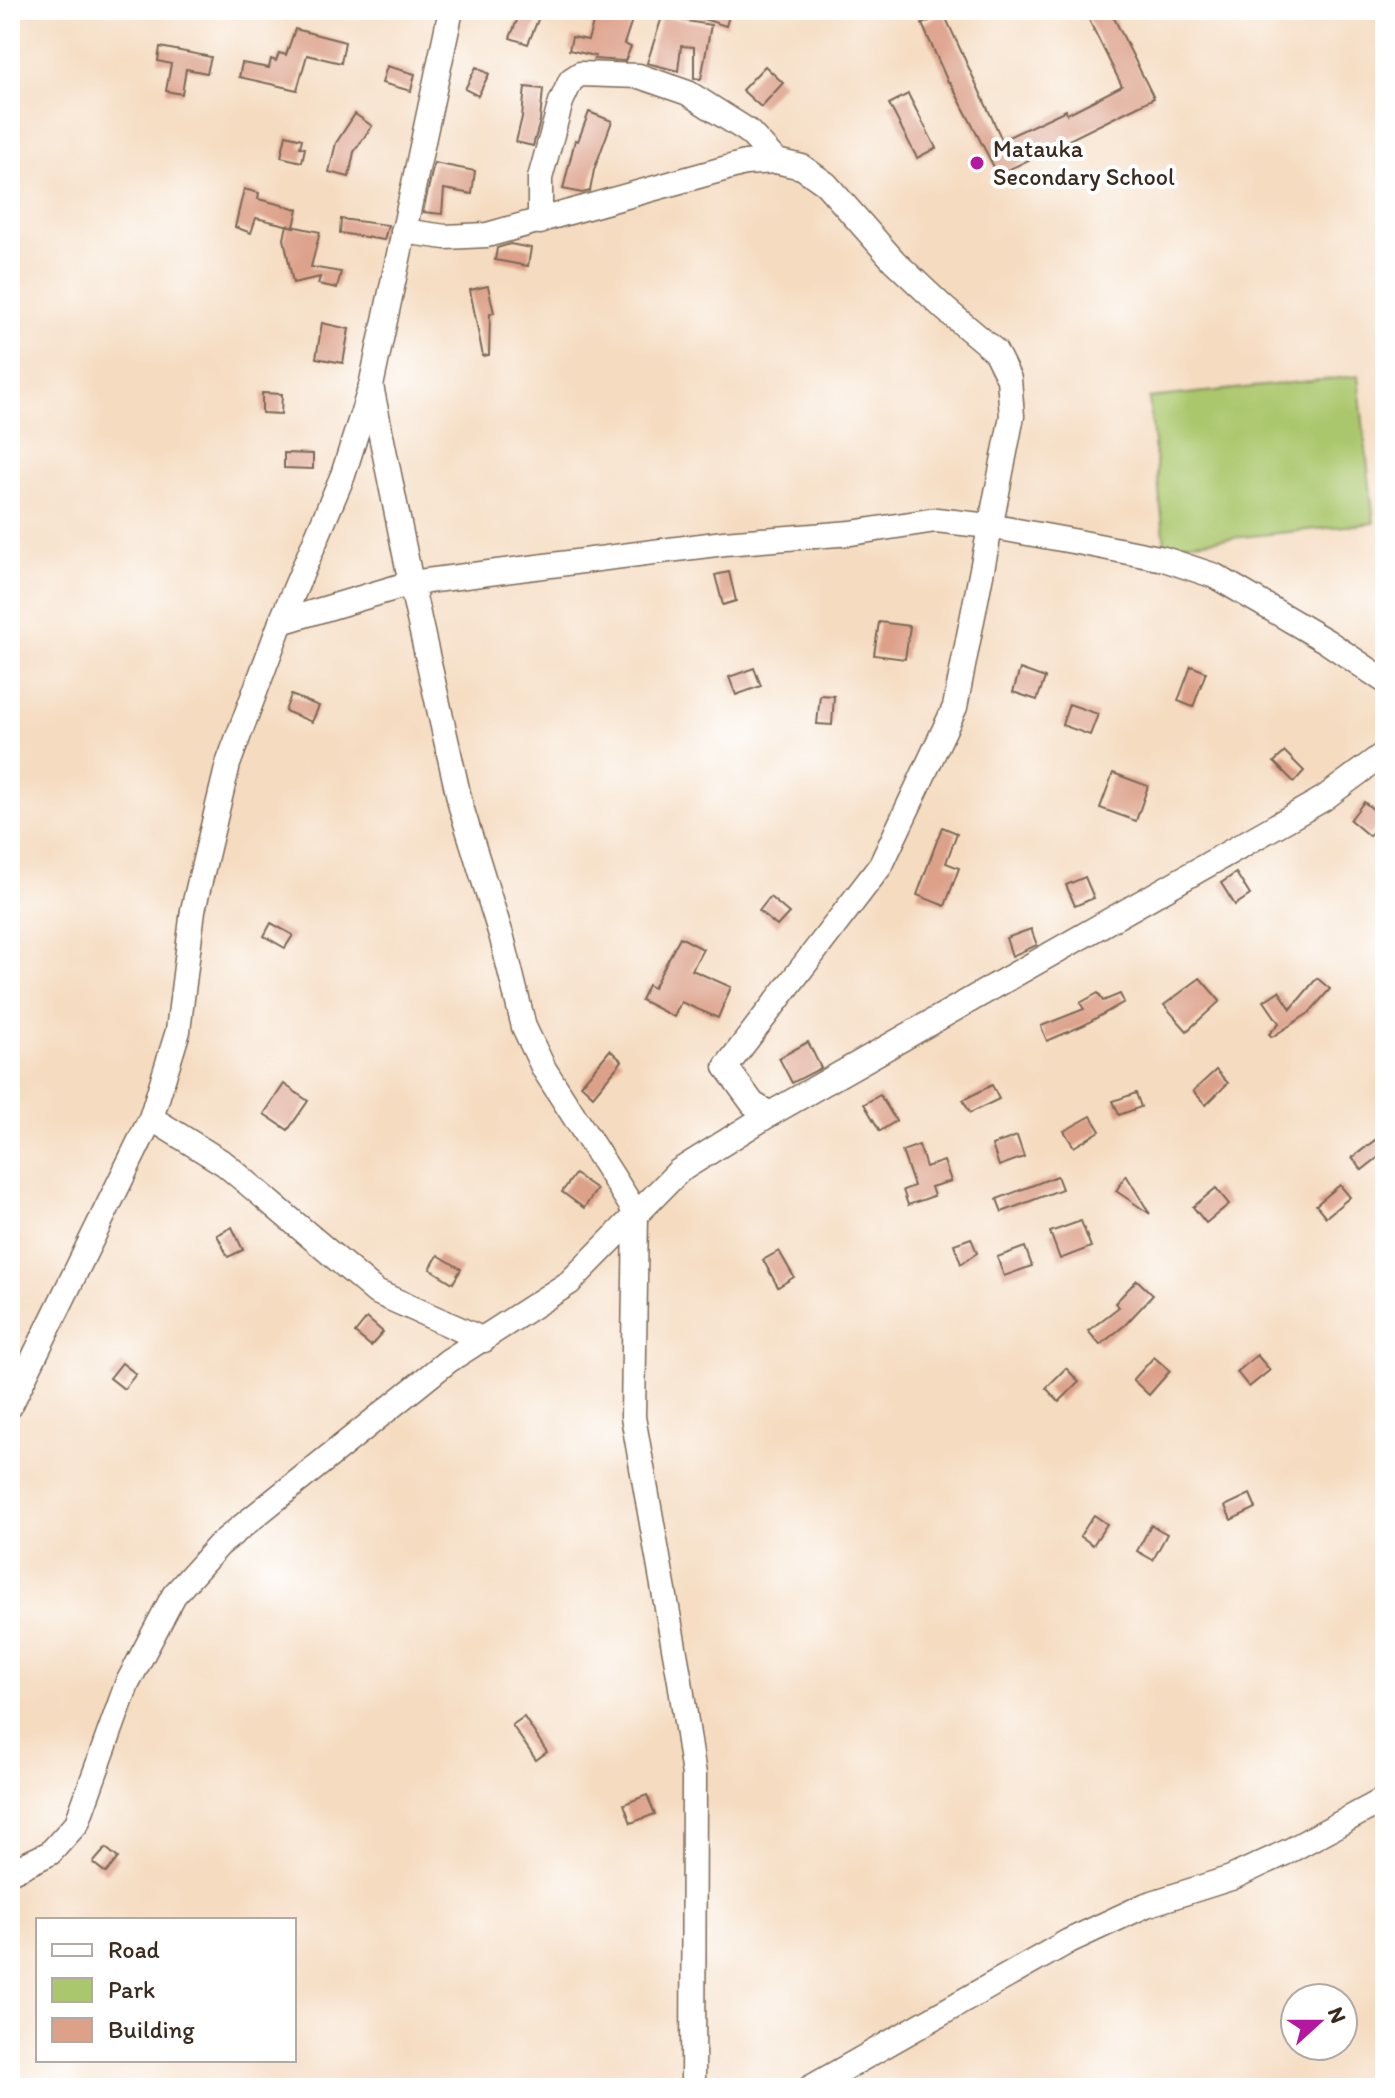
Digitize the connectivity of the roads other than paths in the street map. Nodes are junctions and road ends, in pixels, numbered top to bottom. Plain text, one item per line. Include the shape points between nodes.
1 (451, 10) edge
2 (776, 161) junction
3 (540, 222) junction
4 (403, 231) junction
5 (371, 386) junction
6 (989, 526) junction
7 (411, 583) junction
8 (281, 622) junction
9 (1385, 681) edge
10 (1385, 753) edge
11 (770, 1114) junction
12 (151, 1118) junction
13 (636, 1213) junction
14 (484, 1340) junction
15 (10, 1406) edge
16 (1385, 1799) edge
17 (10, 1872) edge
18 (693, 2088) edge
19 (810, 2088) edge

1 - 4 street
2 - 3 street via 745,163
2 - 3 street via 748,131 688,93 639,76 580,74 571,80 561,102 540,178
2 - 6 street via 802,167 826,184 894,261 995,351 1009,379 1012,416
3 - 4 street via 487,235
4 - 5 street
5 - 7 street
5 - 8 street via 343,475
6 - 7 street via 936,520
6 - 9 street via 1164,559 1215,576
6 - 11 street via 955,707 881,865 726,1067 753,1104
7 - 8 street
7 - 13 street via 461,807 524,1027 544,1069
8 - 12 street via 228,764 193,910 178,1031
10 - 11 street via 1323,799
11 - 13 street via 679,1171
12 - 14 street via 225,1164 376,1292
12 - 15 street
13 - 14 street via 569,1283
13 - 18 street via 633,1417 694,1775
14 - 17 street via 448,1361 260,1511 219,1545 174,1595 127,1684 77,1823 50,1853
16 - 19 street via 1231,1878 1146,1905 1069,1941

